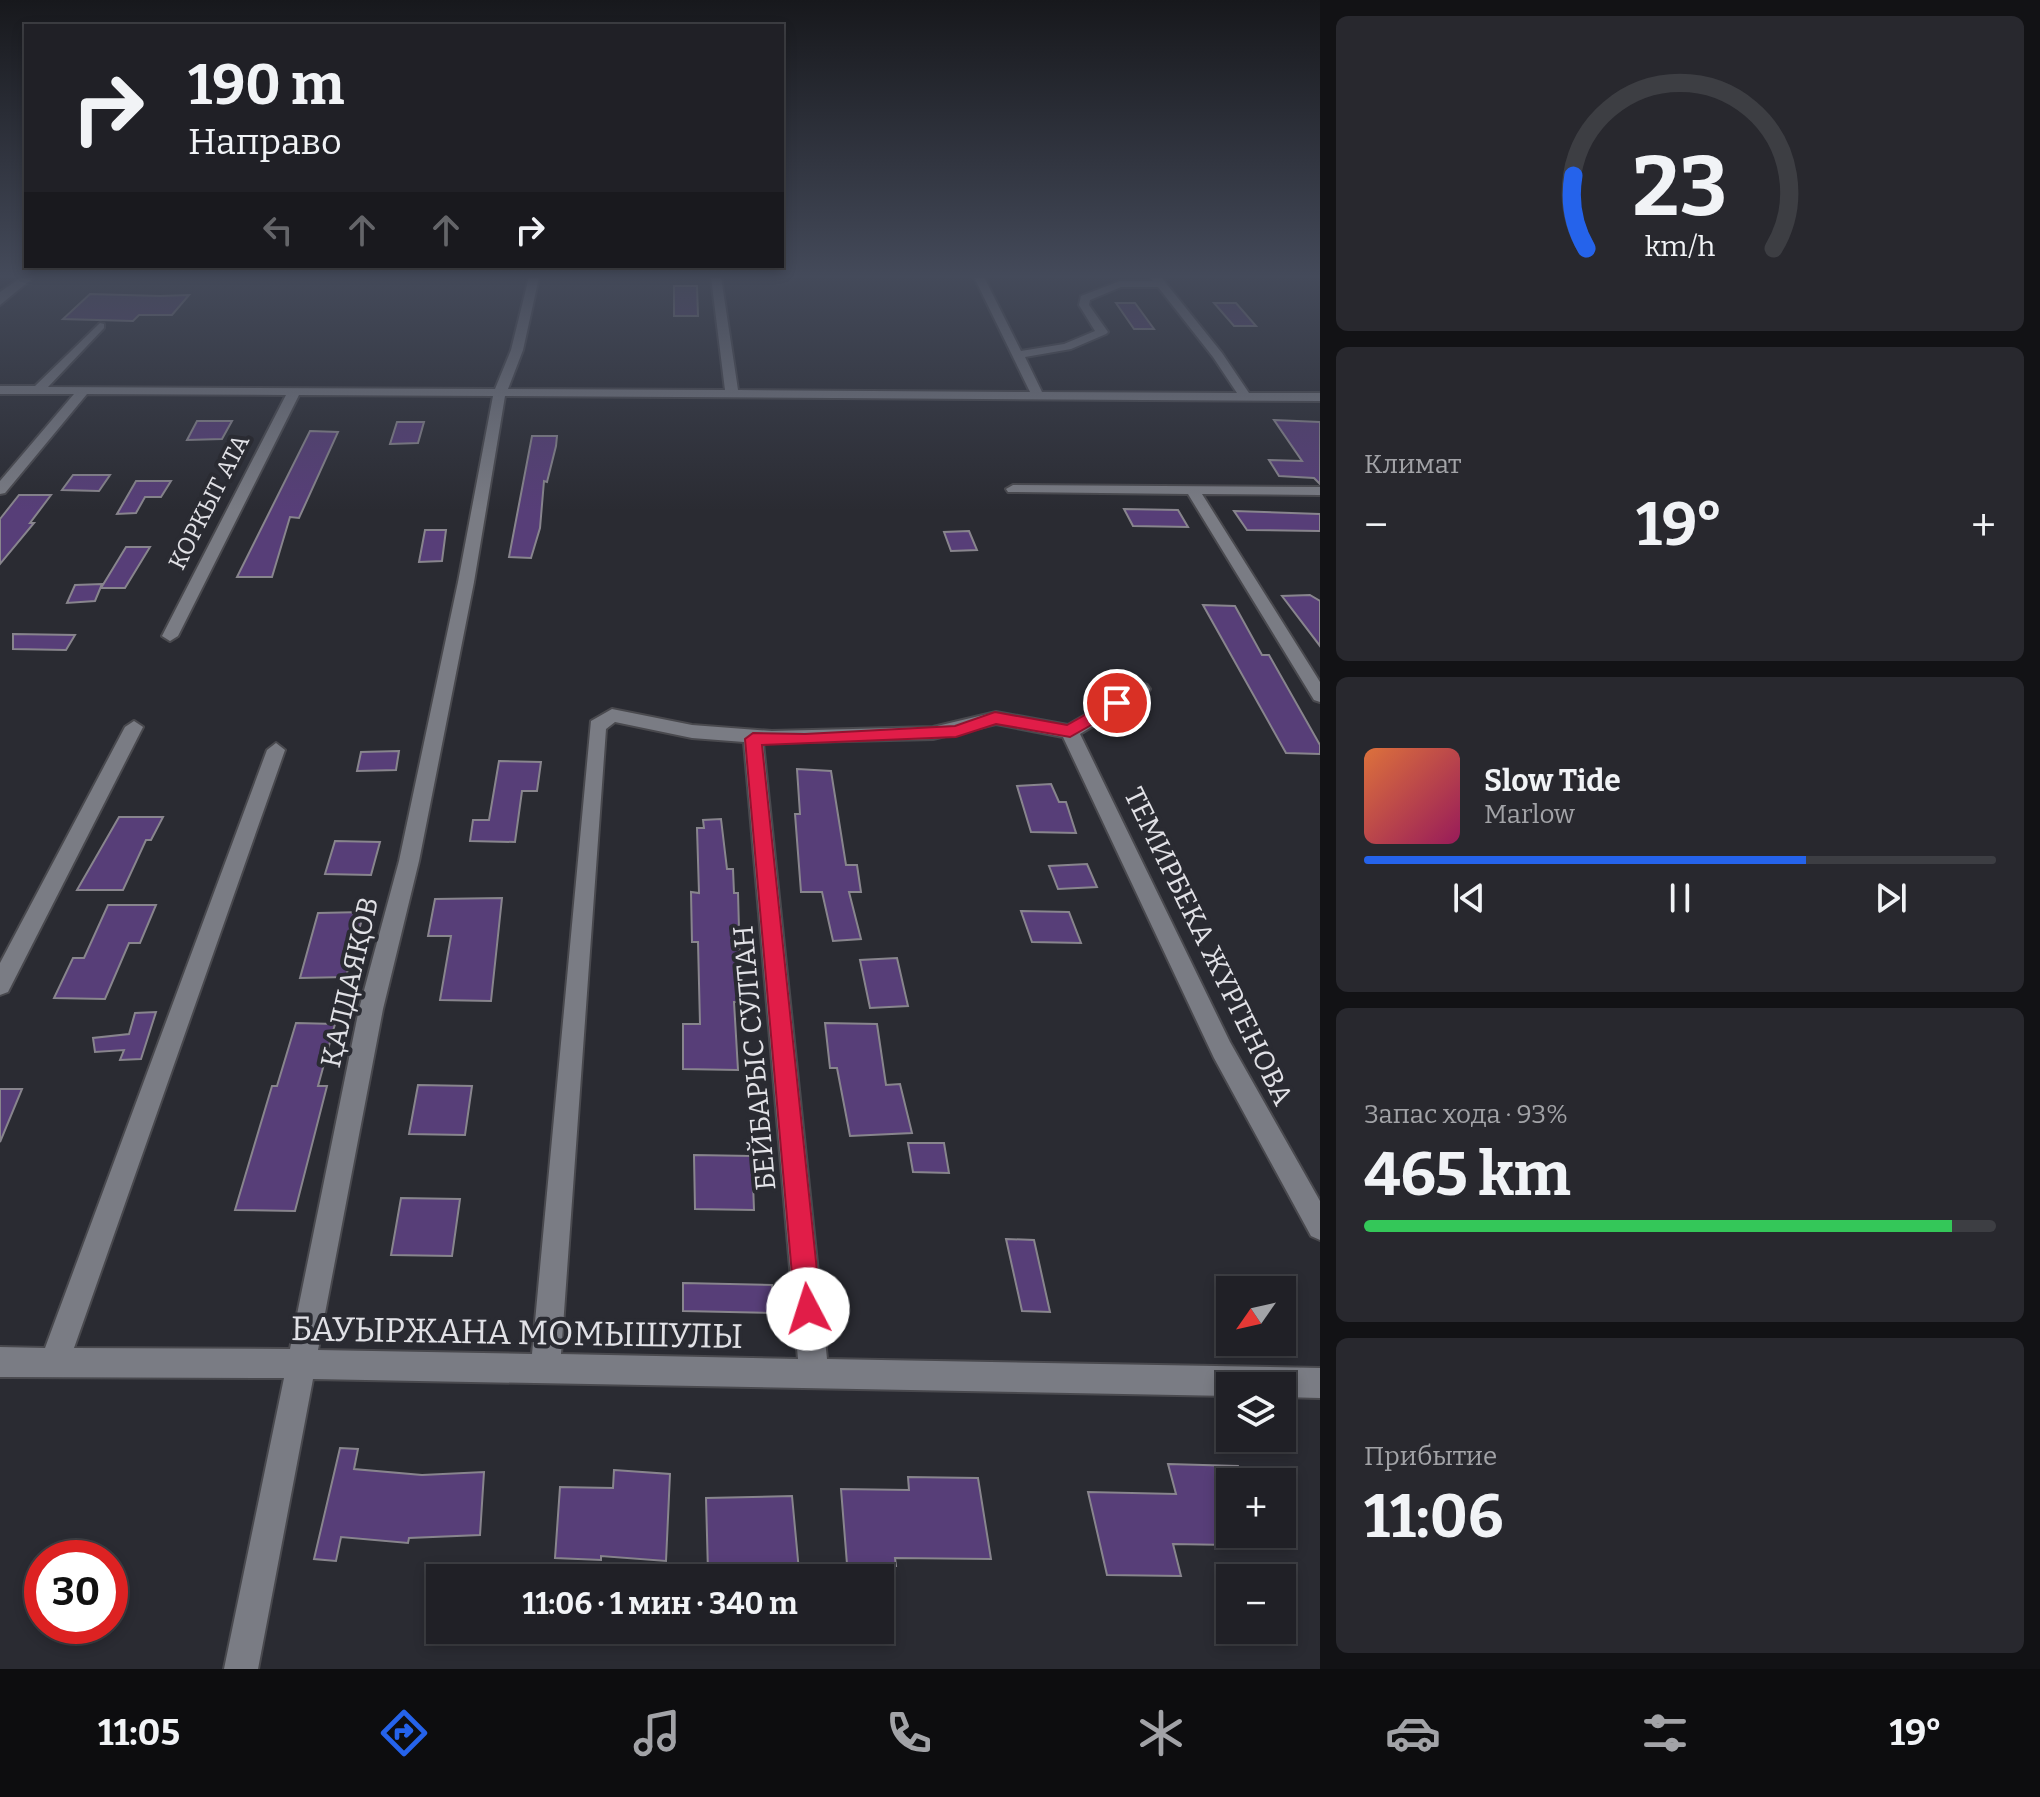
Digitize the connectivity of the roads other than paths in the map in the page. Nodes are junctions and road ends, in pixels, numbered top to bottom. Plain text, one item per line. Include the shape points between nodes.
1 (72, 355) edge
2 (515, 355) edge
3 (727, 355) edge
4 (1017, 355) edge
5 (1214, 355) edge
6 (0, 390) edge
7 (38, 390) junction
8 (83, 391) junction
9 (294, 392) junction
10 (732, 393) junction
11 (1037, 394) junction
12 (499, 395) junction
13 (1246, 397) junction
14 (1320, 397) edge
15 (1013, 489) dead end
16 (0, 490) edge
17 (1192, 490) junction
18 (1320, 491) edge
19 (170, 636) dead end
20 (1141, 689) dead end
21 (1320, 696) edge
22 (134, 727) dead end
23 (1070, 732) junction
24 (753, 739) junction
25 (276, 750) dead end
26 (0, 985) edge
27 (1320, 1227) edge
28 (0, 1362) edge
29 (54, 1362) junction
30 (298, 1364) junction
31 (545, 1368) junction
32 (814, 1372) junction
33 (1320, 1383) edge
34 (241, 1669) edge

1 - 7 street
2 - 12 street, ҚАЛДАЯҚОВ
3 - 10 street
4 - 11 street
5 - 13 street
6 - 7 street
7 - 8 street
8 - 9 street
8 - 16 street
9 - 12 street
9 - 19 street, КОРКЫТ АТА
10 - 11 street
10 - 12 street
11 - 13 street
12 - 30 street, ҚАЛДАЯҚОВ via 409,861 371,1009
13 - 14 street
15 - 17 street
17 - 18 street
17 - 21 street
20 - 23 street
22 - 26 street
23 - 24 street via 995,718 956,732
23 - 27 street, ТЕМИРБЕКА ЖҮРГЕНОВА via 1222,1050
24 - 31 street via 612,715 597,726
24 - 32 street, БЕЙБАРЫС СУЛТАН
25 - 29 street
28 - 29 street, БАУЫРЖАНА МОМЫШУЛЫ
29 - 30 street, БАУЫРЖАНА МОМЫШУЛЫ
30 - 31 street, БАУЫРЖАНА МОМЫШУЛЫ
30 - 34 street, ҚАЛДАЯҚОВ
31 - 32 street, БАУЫРЖАНА МОМЫШУЛЫ
32 - 33 street, БАУЫРЖАНА МОМЫШУЛЫ

